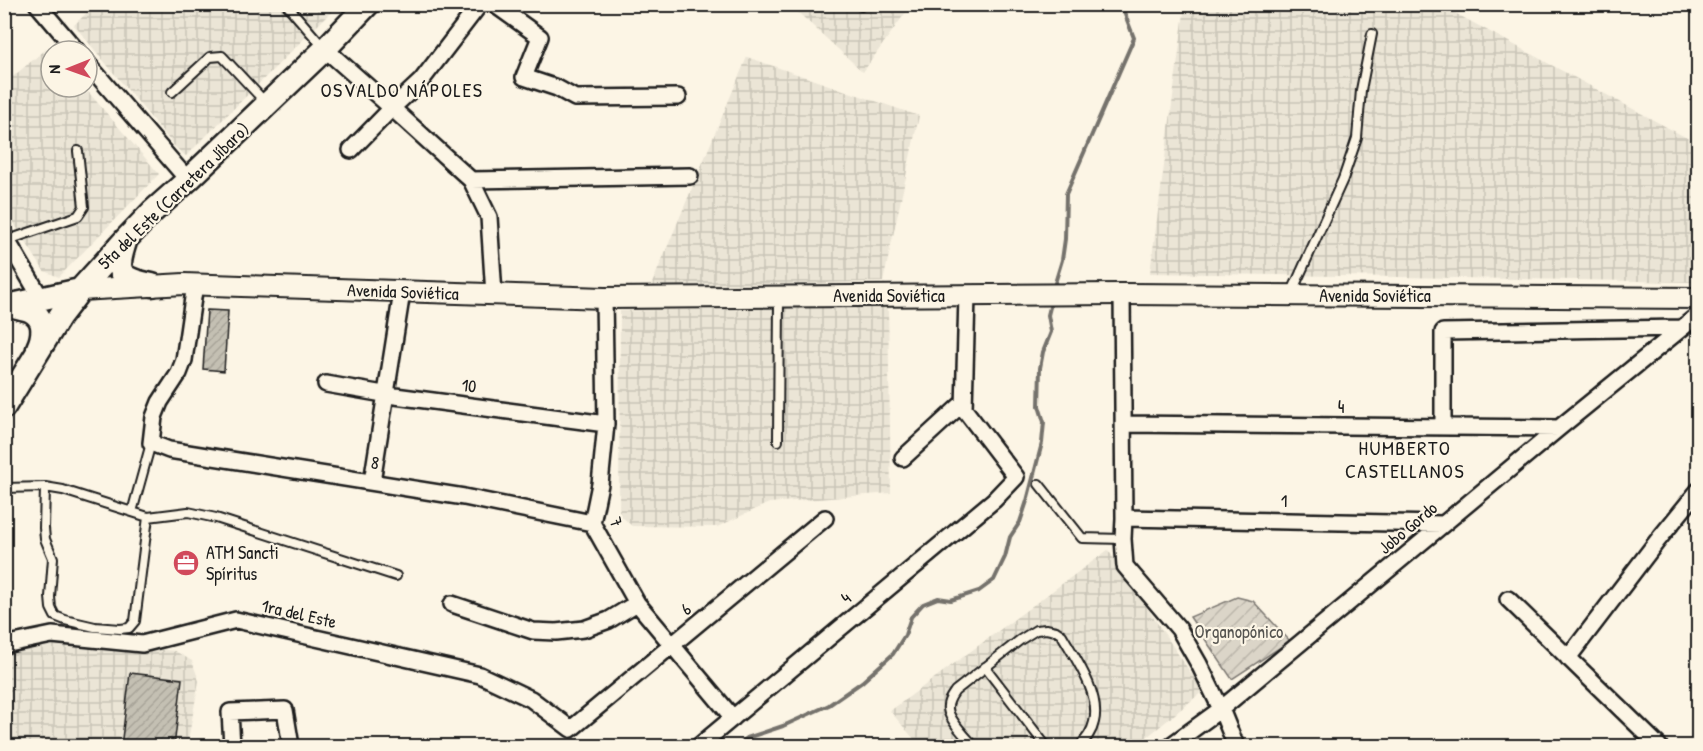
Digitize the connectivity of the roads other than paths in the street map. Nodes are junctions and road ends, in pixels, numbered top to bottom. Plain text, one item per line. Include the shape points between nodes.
1 (36, 4) edge
2 (286, 4) edge
3 (368, 4) edge
4 (480, 4) edge
5 (494, 4) edge
6 (1372, 34) dead end
7 (67, 39) edge
8 (325, 49) junction
9 (99, 77) edge
10 (172, 92) dead end
11 (678, 97) dead end
12 (267, 104) junction
13 (392, 108) junction
14 (78, 150) dead end
15 (351, 150) dead end
16 (690, 176) dead end
17 (188, 180) junction
18 (471, 180) junction
19 (127, 238) junction
20 (8, 246) edge
21 (195, 284) junction
22 (152, 285) junction
23 (80, 290) junction
24 (402, 292) junction
25 (1122, 294) junction
26 (494, 295) junction
27 (967, 295) junction
28 (1291, 295) junction
29 (779, 297) junction
30 (41, 298) junction
31 (604, 298) junction
32 (1698, 298) edge
33 (7, 306) edge
34 (1698, 315) edge
35 (1682, 328) junction
36 (31, 361) junction
37 (326, 384) dead end
38 (386, 395) junction
39 (964, 402) junction
40 (4, 407) edge
41 (606, 424) junction
42 (1124, 424) junction
43 (1443, 427) junction
44 (1559, 428) junction
45 (778, 441) dead end
46 (151, 443) junction
47 (903, 458) dead end
48 (372, 482) junction
49 (1039, 484) dead end
50 (45, 487) junction
51 (4, 488) edge
52 (1698, 491) edge
53 (132, 512) junction
54 (148, 517) junction
55 (825, 518) dead end
56 (1124, 518) junction
57 (592, 523) junction
58 (1443, 524) junction
59 (1123, 538) junction
60 (396, 576) dead end
61 (1508, 599) dead end
62 (637, 603) junction
63 (452, 604) dead end
64 (4, 645) edge
65 (671, 646) junction
66 (1568, 658) junction
67 (985, 667) junction
68 (1221, 709) junction
69 (733, 718) junction
70 (571, 729) joint
71 (232, 747) edge
72 (291, 747) edge
73 (699, 747) edge
74 (974, 747) edge
75 (1046, 747) edge
76 (1080, 747) edge
77 (1170, 747) edge
78 (1236, 747) edge
79 (1659, 747) edge

1 - 7 street
2 - 8 lane
3 - 8 main road, 5ta del Este (Carretera Jíbaro)
4 - 13 street via 421,81
5 - 11 street via 540,37 524,77 574,98
6 - 28 lane via 1357,138
8 - 12 main road, 5ta del Este (Carretera Jíbaro)
8 - 13 street
9 - 17 street
10 - 12 lane via 210,57 222,56
12 - 17 main road, 5ta del Este (Carretera Jíbaro)
13 - 15 street
13 - 18 street
14 - 20 lane via 84,207 78,216
16 - 18 street
17 - 19 main road, 5ta del Este (Carretera Jíbaro)
18 - 26 street via 489,217
19 - 22 main road via 120,271 136,282
19 - 23 main road, 5ta del Este (Carretera Jíbaro)
20 - 30 street
21 - 22 street, Avenida Soviética
21 - 24 street, Avenida Soviética
21 - 46 street via 184,360 154,417
22 - 23 street, Avenida Soviética
23 - 30 main road
23 - 36 main road, 5ta del Este (Carretera Jíbaro)
24 - 26 street, Avenida Soviética
24 - 38 street
25 - 27 street, Avenida Soviética
25 - 28 street, Avenida Soviética
25 - 42 street
26 - 31 street, Avenida Soviética
27 - 29 street, Avenida Soviética
27 - 39 street
28 - 32 street, Avenida Soviética
29 - 31 street, Avenida Soviética
29 - 45 lane
30 - 33 main road
31 - 41 street, 7
33 - 36 main road via 32,311 41,322 43,336
34 - 35 street, Jobo Gordo
35 - 43 street via 1443,332
35 - 44 street, Jobo Gordo
36 - 40 main road, 5ta del Este (Carretera Jíbaro)
37 - 38 street, 10
38 - 41 street, 10
38 - 48 street
39 - 47 street
39 - 69 street, 4 via 964,409 1016,477 994,500
41 - 57 street, 7
42 - 43 street, 4
42 - 56 street
43 - 44 street, 4
44 - 58 street, Jobo Gordo
46 - 48 street, 8 via 169,450
46 - 53 lane
48 - 57 street, 8
49 - 59 lane via 1083,538
50 - 51 lane
50 - 53 lane
50 - 54 lane via 45,539 53,558 51,608 55,616 65,620 120,629 129,628 135,621
52 - 66 street
53 - 54 lane
54 - 60 lane via 188,512 216,518
55 - 65 street, 6
56 - 58 street, 1
56 - 59 street
57 - 62 street, 7
58 - 68 street, Jobo Gordo
59 - 68 street via 1125,566 1179,629
61 - 66 street
62 - 63 street via 609,620 556,632 533,631
62 - 65 street, 7
64 - 70 street, 1ra del Este via 52,635 142,644 236,620 480,675 531,699
65 - 69 street, 7
65 - 70 street, 6
66 - 79 street
67 - 74 lane via 955,691 947,708
67 - 75 lane
67 - 76 lane via 1036,630 1062,635 1094,698 1095,722
68 - 77 street, Jobo Gordo
68 - 78 street
69 - 73 street, 4
71 - 72 street via 230,712 285,710

